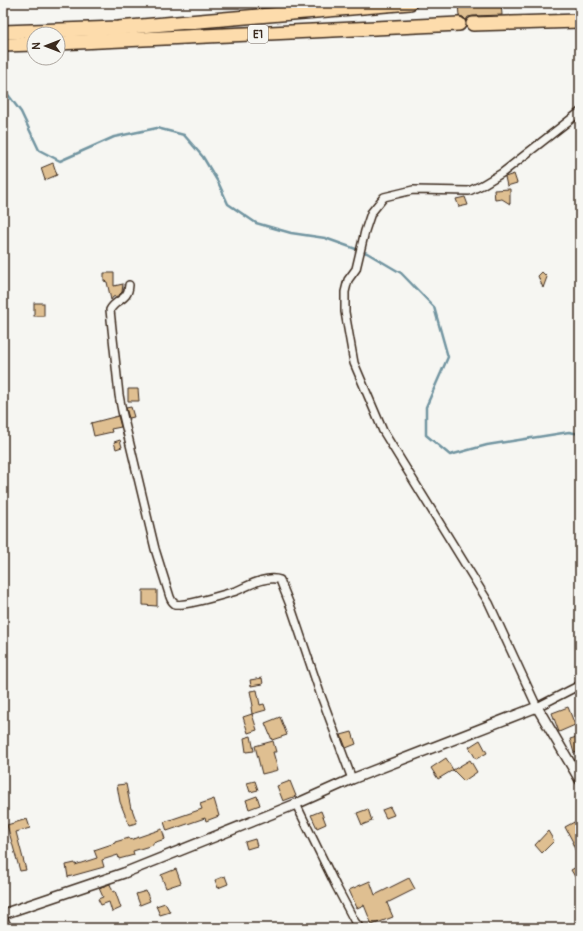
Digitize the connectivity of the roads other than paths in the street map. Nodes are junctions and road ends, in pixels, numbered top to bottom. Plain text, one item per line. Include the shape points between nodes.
1 (410, 3) edge
2 (580, 21) edge
3 (459, 24) dead end
4 (473, 24) dead end
5 (6, 39) edge
6 (26, 43) edge
7 (66, 43) edge
8 (580, 112) edge
9 (129, 285) dead end
10 (580, 685) edge
11 (538, 707) junction
12 (352, 779) junction
13 (580, 780) edge
14 (296, 804) junction
15 (3, 916) edge
16 (8, 928) edge
17 (360, 928) edge

1 - 5 highway, E1
2 - 4 highway
3 - 7 highway, E1
5 - 6 highway, E1
8 - 11 street via 502,173 469,191 413,190 384,197 371,214 360,257 345,292 345,312 354,363 383,431 489,603
9 - 12 street via 125,297 115,303 110,310 119,395 146,511 172,602 189,604 236,591 253,583 280,580
10 - 11 street
11 - 12 street
11 - 13 street
12 - 14 street
14 - 15 street via 124,873
14 - 17 street via 336,886
15 - 16 street

